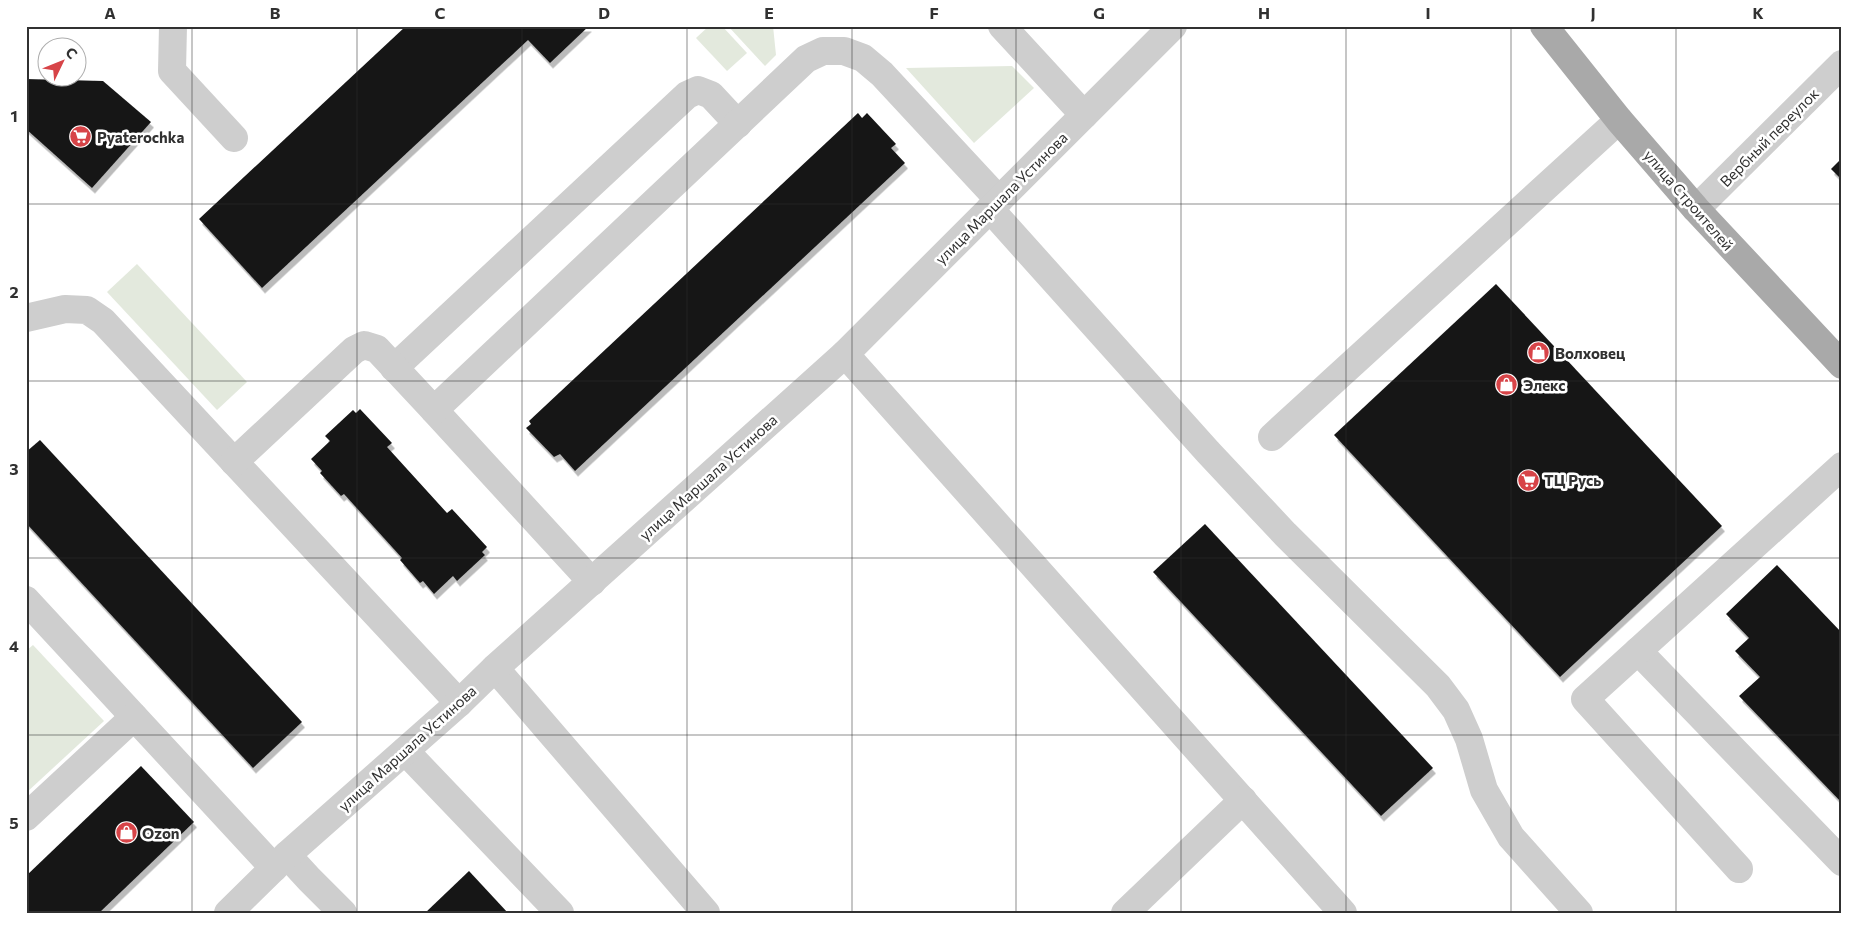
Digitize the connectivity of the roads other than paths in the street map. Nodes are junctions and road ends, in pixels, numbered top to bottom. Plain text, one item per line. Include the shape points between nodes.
1 (173, 26) edge
2 (1002, 26) edge
3 (1173, 26) edge
4 (1544, 26) edge
5 (1842, 64) edge
6 (1084, 115) junction
7 (1619, 120) junction
8 (738, 124) junction
9 (234, 138) dead end
10 (994, 204) junction
11 (1696, 209) junction
12 (26, 318) edge
13 (845, 354) junction
14 (1842, 365) edge
15 (394, 368) junction
16 (434, 410) junction
17 (1272, 437) dead end
18 (234, 462) junction
19 (1842, 466) edge
20 (592, 582) junction
21 (28, 607) edge
22 (1638, 651) junction
23 (495, 668) junction
24 (459, 703) junction
25 (134, 717) junction
26 (405, 751) junction
27 (1243, 800) junction
28 (26, 817) edge
29 (281, 861) junction
30 (1842, 862) edge
31 (1739, 869) dead end
32 (228, 913) edge
33 (343, 913) edge
34 (560, 913) edge
35 (706, 913) edge
36 (1125, 913) edge
37 (1343, 913) edge
38 (1580, 913) edge

1 - 9 street via 172,71
2 - 6 street
3 - 6 street, улица Маршала Устинова
4 - 7 main road, улица Строителей
5 - 11 street, Вербный переулок
6 - 10 street, улица Маршала Устинова
7 - 11 main road, улица Строителей
7 - 17 street
8 - 10 street via 806,59 823,51 844,52 863,58 882,74
8 - 15 street via 711,95 698,90 686,95
8 - 16 street
10 - 13 street, улица Маршала Устинова
10 - 38 street via 1208,452 1278,528 1438,686 1456,710 1469,739 1484,790 1511,837
11 - 14 main road, улица Строителей
12 - 18 street via 65,309 87,310 102,321
13 - 20 street, улица Маршала Устинова
13 - 27 street
15 - 16 street
15 - 18 street via 377,349 364,345 354,350
16 - 20 street
18 - 24 street
19 - 22 street
20 - 23 street, улица Маршала Устинова
21 - 25 street
22 - 30 street
22 - 31 street via 1585,699
23 - 24 street, улица Маршала Устинова
23 - 35 street
24 - 26 street, улица Маршала Устинова
25 - 28 street
25 - 29 street
26 - 29 street, улица Маршала Устинова
26 - 34 street
27 - 36 street
27 - 37 street
29 - 32 street, улица Маршала Устинова
29 - 33 street via 308,879

